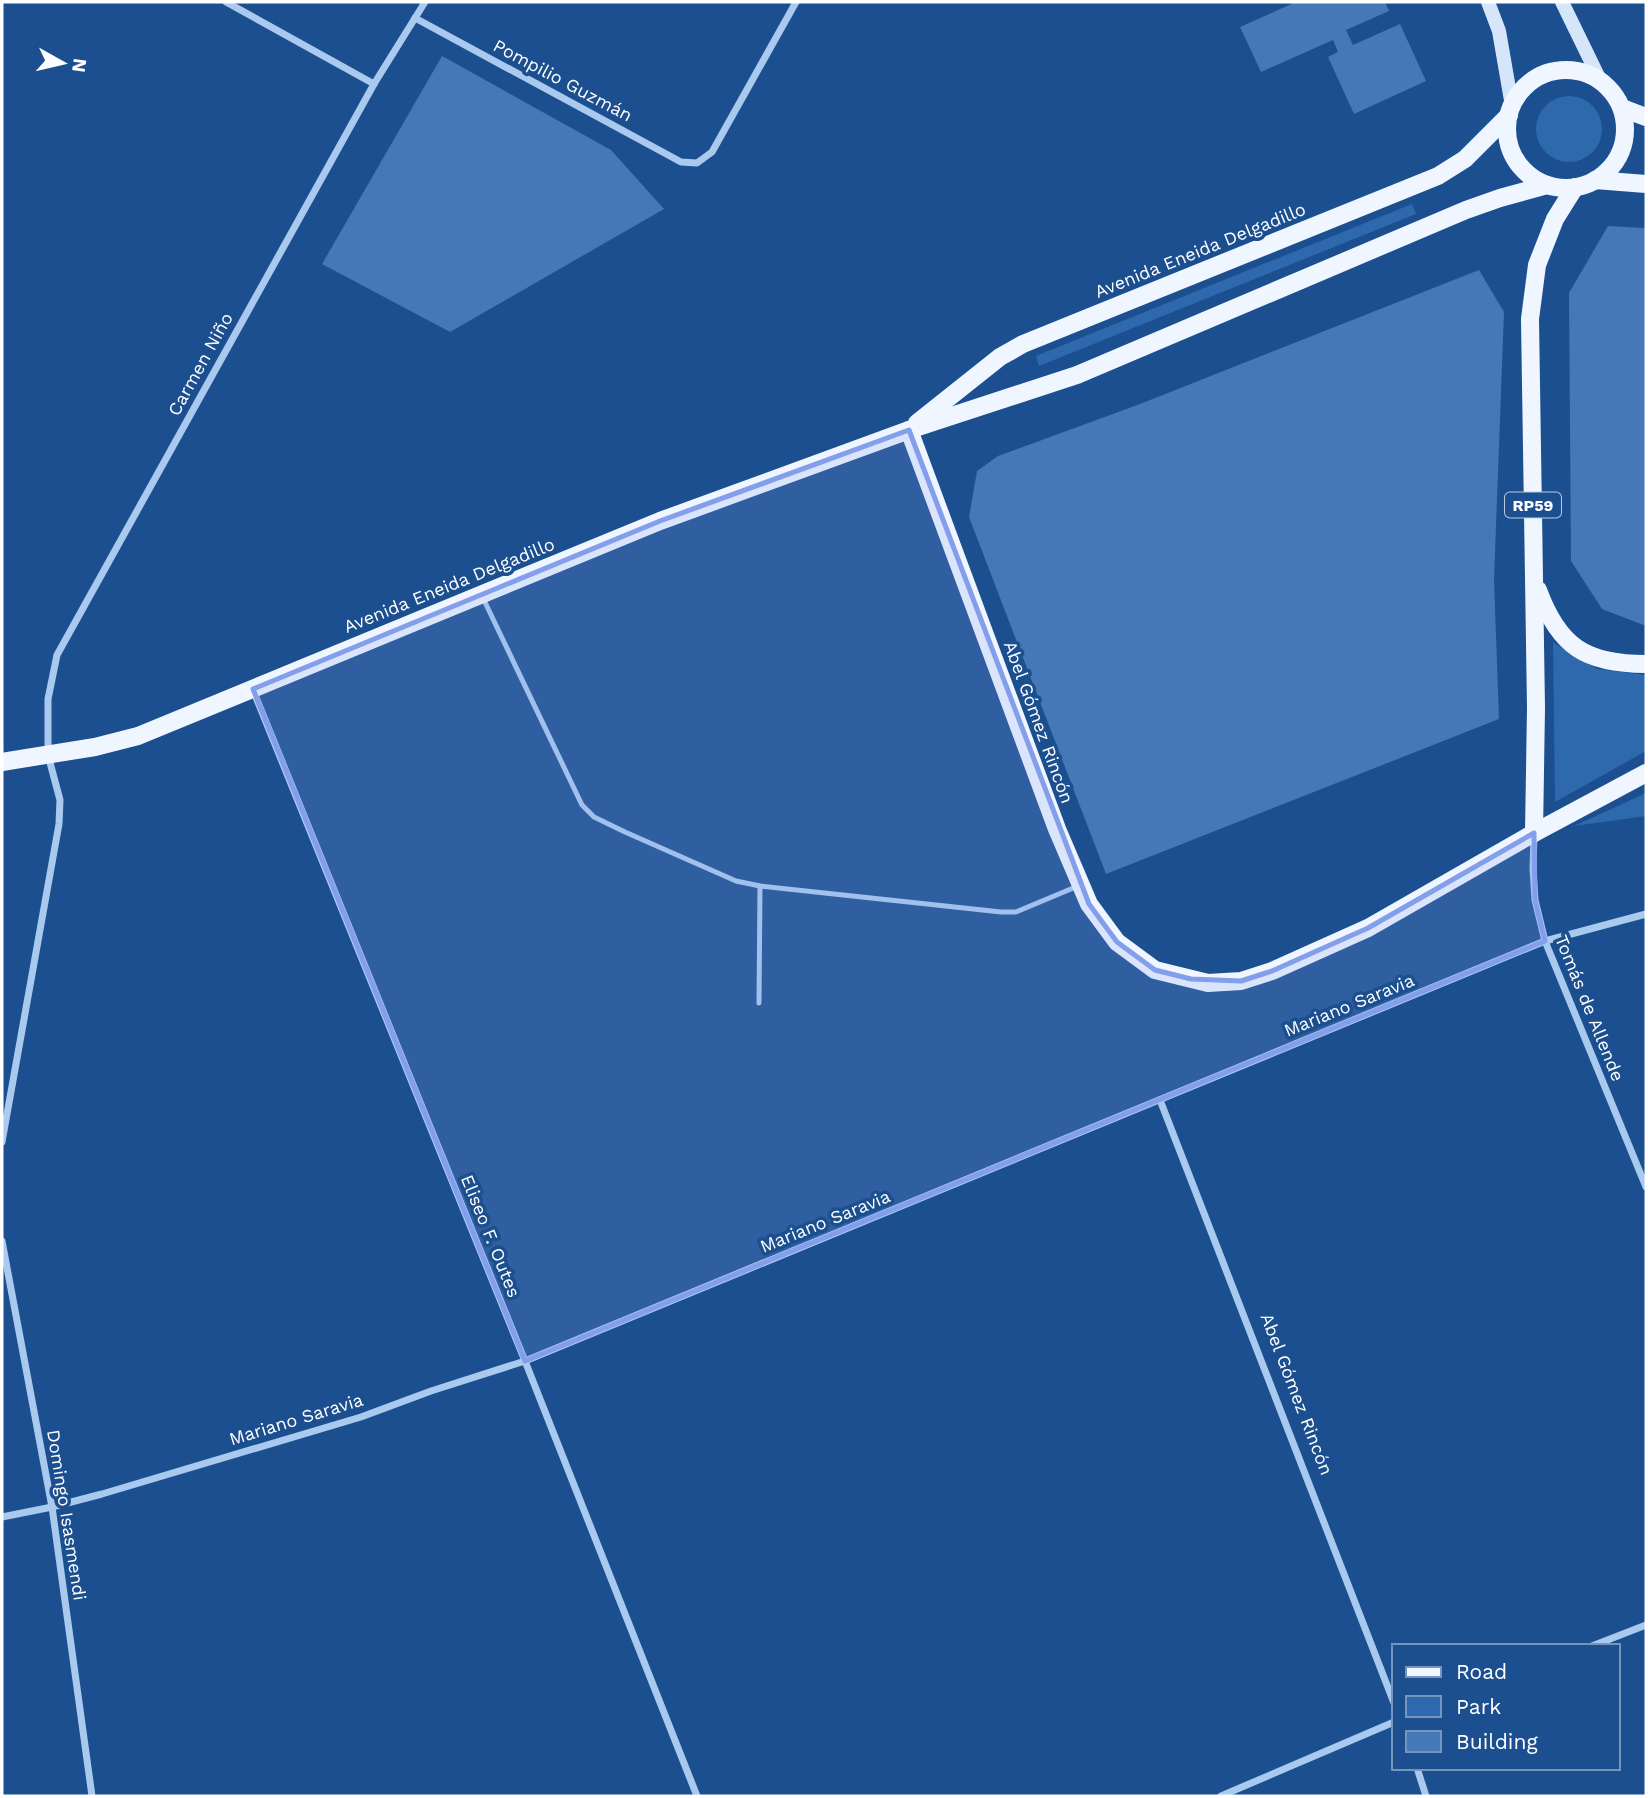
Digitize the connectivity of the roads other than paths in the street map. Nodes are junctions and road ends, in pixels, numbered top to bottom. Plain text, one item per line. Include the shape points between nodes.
1 (226, 2) edge
2 (425, 2) edge
3 (796, 2) edge
4 (1488, 2) edge
5 (1562, 2) edge
6 (415, 18) junction
7 (1600, 80) junction
8 (374, 85) junction
9 (1622, 108) junction
10 (1511, 111) junction
11 (1646, 117) edge
12 (1595, 180) junction
13 (1646, 184) edge
14 (1547, 185) junction
15 (1575, 187) junction
16 (909, 430) junction
17 (1534, 580) junction
18 (481, 594) junction
19 (1646, 664) edge
20 (253, 690) junction
21 (48, 755) junction
22 (2, 762) edge
23 (1646, 773) edge
24 (1534, 833) junction
25 (1081, 885) junction
26 (760, 886) junction
27 (1646, 914) edge
28 (1545, 941) junction
29 (759, 1003) dead end
30 (5, 1099) edge
31 (1160, 1100) junction
32 (2, 1142) edge
33 (1646, 1187) edge
34 (2, 1241) edge
35 (525, 1362) junction
36 (52, 1507) junction
37 (2, 1517) edge
38 (1646, 1625) edge
39 (1597, 1644) edge
40 (1392, 1698) edge
41 (1392, 1723) edge
42 (1418, 1770) edge
43 (92, 1796) edge
44 (697, 1796) edge
45 (1221, 1796) edge
46 (1426, 1796) edge

1 - 8 street
2 - 6 street, Carmen Niño
3 - 6 street, Pompilio Guzmán via 712,152 697,163 681,162
4 - 10 main road via 1499,31
5 - 7 main road
6 - 8 street, Carmen Niño
7 - 9 main road
7 - 10 main road via 1567,69 1550,72 1521,91
8 - 21 street, Carmen Niño via 57,655 48,699
9 - 11 main road
9 - 12 main road via 1624,141 1608,170
10 - 14 main road via 1509,137 1515,157 1523,169
10 - 16 main road, Avenida Eneida Delgadillo via 1465,159 1438,176 1023,344
12 - 13 main road
12 - 15 main road
14 - 15 main road
14 - 16 main road, Avenida Eneida Delgadillo via 1466,210 1077,375
15 - 17 main road, RP59 via 1555,219 1537,265 1530,319
16 - 18 main road, Avenida Eneida Delgadillo via 660,521
16 - 25 main road, Abel Gómez Rincón via 1056,829
17 - 19 main road, RP59 via 1560,634 1576,649 1597,658
17 - 24 main road, RP59
18 - 20 main road, Avenida Eneida Delgadillo
18 - 26 lane via 582,805 594,817 625,832 736,881
20 - 21 main road, Avenida Eneida Delgadillo via 138,736
20 - 35 street, Eliseo F. Outes
21 - 22 main road, Avenida Eneida Delgadillo
21 - 30 street via 60,800 59,824
23 - 24 main road, Abel Gómez Rincón
24 - 25 main road, Abel Gómez Rincón via 1368,928 1241,981 1208,983 1155,970 1117,942 1089,905
24 - 28 street, Tomás de Allende via 1535,900
25 - 26 lane via 1016,912
26 - 29 lane
27 - 28 street, Mariano Saravia
28 - 31 street, Mariano Saravia
28 - 33 street, Tomás de Allende
30 - 32 street
31 - 35 street, Mariano Saravia
31 - 40 street, Abel Gómez Rincón
34 - 36 street, Domingo Isasmendi
35 - 36 street, Mariano Saravia via 361,1417
35 - 44 street, Eliseo F. Outes
36 - 37 street, Mariano Saravia
36 - 43 street, Domingo Isasmendi
38 - 39 street
41 - 45 street
42 - 46 street

